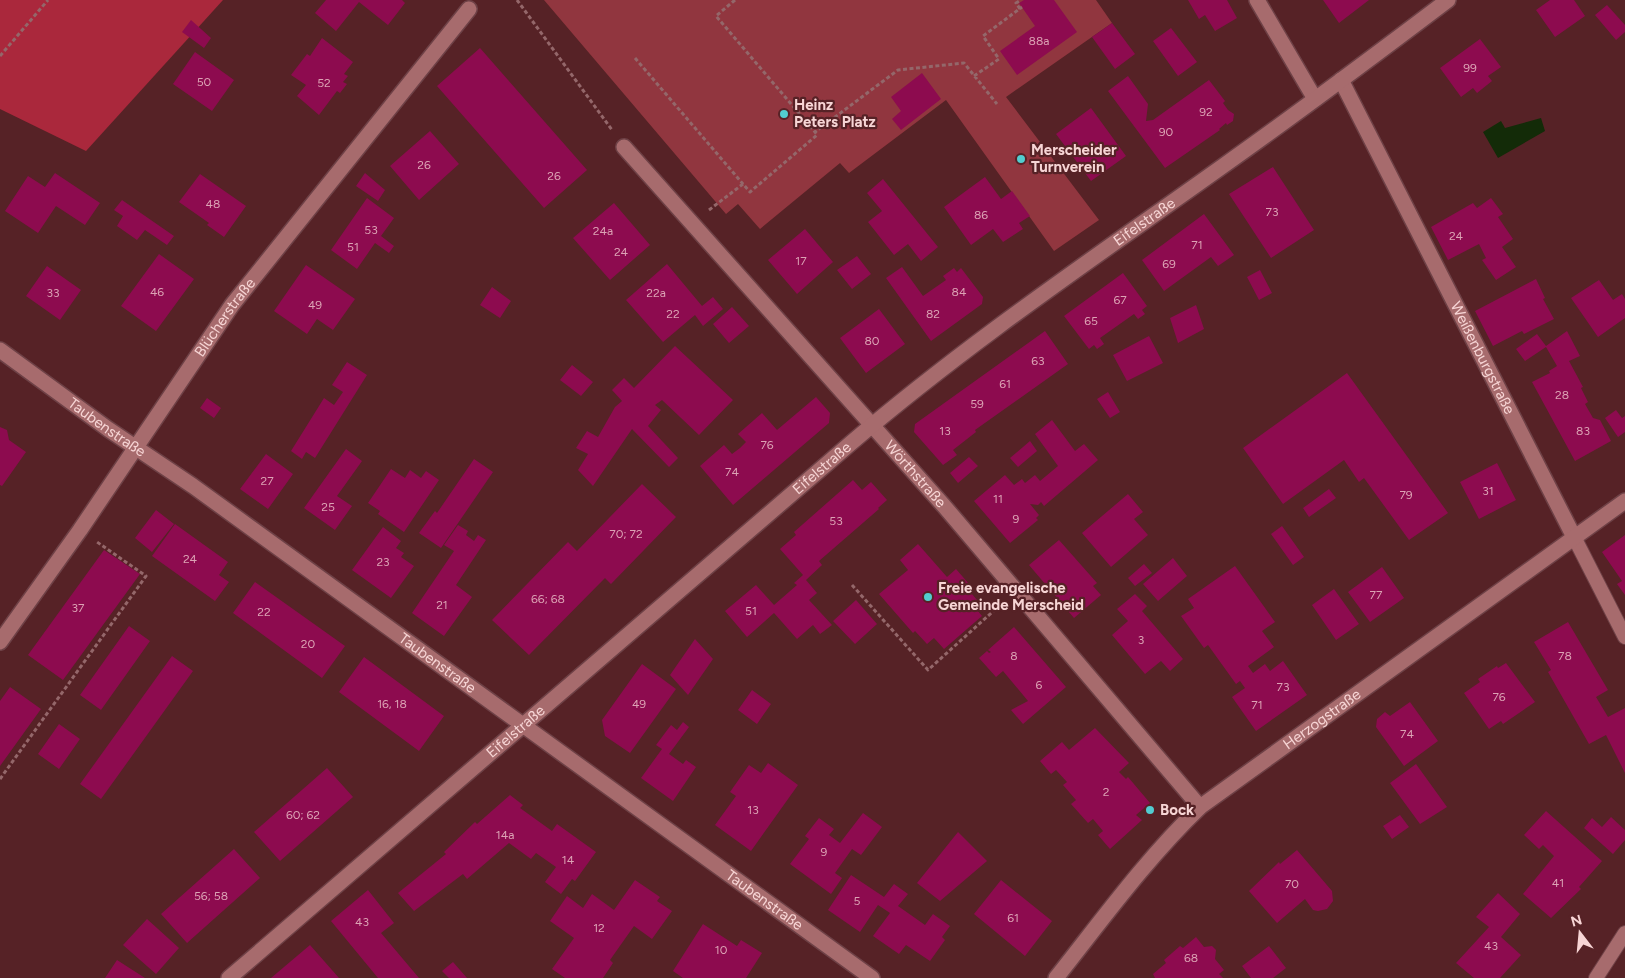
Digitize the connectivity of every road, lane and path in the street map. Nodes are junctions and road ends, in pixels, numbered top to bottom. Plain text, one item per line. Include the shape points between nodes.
1 (48, 0) edge
2 (517, 0) edge
3 (735, 0) edge
4 (1021, 0) edge
5 (1257, 0) edge
6 (1448, 0) edge
7 (469, 9) dead end
8 (0, 56) edge
9 (635, 58) dead end
10 (974, 76) junction
11 (1341, 80) junction
12 (1315, 99) junction
13 (997, 104) dead end
14 (815, 132) junction
15 (624, 147) joint
16 (743, 184) junction
17 (692, 226) junction
18 (0, 350) edge
19 (872, 424) junction
20 (135, 448) junction
21 (1625, 501) edge
22 (80, 530) junction
23 (1574, 537) junction
24 (852, 585) dead end
25 (1016, 590) junction
26 (1625, 636) edge
27 (0, 642) edge
28 (522, 726) junction
29 (0, 779) edge
30 (1200, 807) junction
31 (1625, 933) edge
32 (229, 978) edge
33 (872, 978) edge
34 (1056, 978) edge
35 (1596, 978) edge

1 - 8 path
2 - 15 path
3 - 14 path via 716,16
4 - 10 path via 1016,3 1021,8 982,36 999,59
5 - 12 street
6 - 11 street, Eifelstraße
7 - 20 street, Blücherstraße via 232,305
9 - 16 path
10 - 13 path
10 - 14 path via 964,63 898,70
11 - 12 street, Eifelstraße
11 - 23 street, Weißenburgstraße
12 - 19 street, Eifelstraße via 1038,297
14 - 16 path via 818,135 750,192
15 - 17 street, Wörthstraße
16 - 17 path
17 - 19 street, Wörthstraße
18 - 20 street, Taubenstraße
19 - 25 street, Wörthstraße
19 - 28 street, Eifelstraße
20 - 22 street, Blücherstraße
20 - 28 street, Taubenstraße via 193,486
21 - 23 street, Herzogstraße
22 - 27 street, Blücherstraße
22 - 29 path via 146,576
23 - 26 lane, Weißenburgstraße
23 - 30 street, Herzogstraße
24 - 25 path via 928,670
25 - 30 street, Wörthstraße
28 - 32 street, Eifelstraße
28 - 33 street, Taubenstraße
30 - 34 street, Herzogstraße via 1139,873
31 - 35 lane

